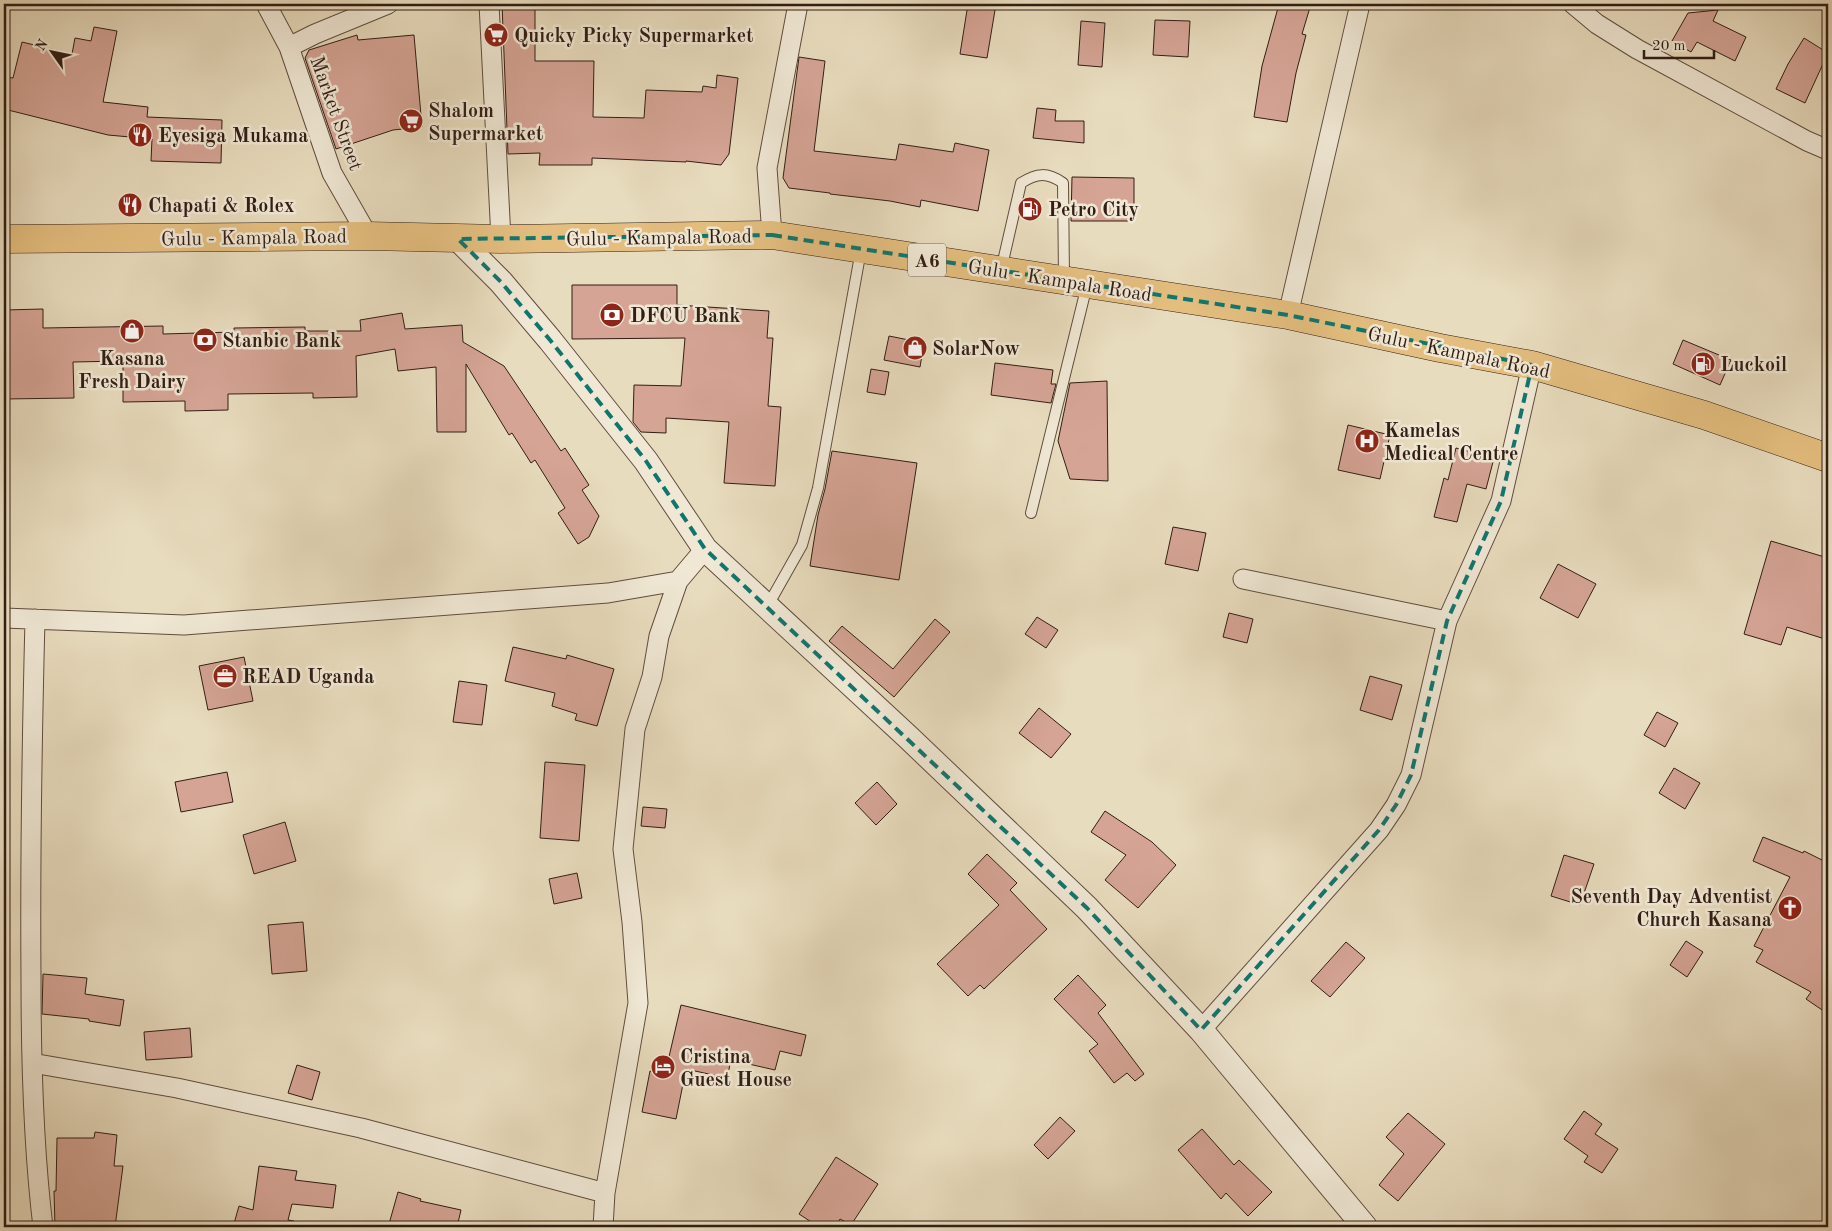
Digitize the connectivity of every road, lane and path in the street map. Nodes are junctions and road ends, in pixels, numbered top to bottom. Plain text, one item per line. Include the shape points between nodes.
1 (266, 4) edge
2 (388, 4) edge
3 (489, 4) edge
4 (798, 4) edge
5 (1360, 4) edge
6 (1572, 4) edge
7 (289, 47) junction
8 (1828, 150) edge
9 (772, 235) junction
10 (368, 236) junction
11 (4, 239) edge
12 (458, 239) junction
13 (501, 239) junction
14 (861, 249) junction
15 (1000, 271) junction
16 (1075, 283) junction
17 (1288, 315) junction
18 (1532, 365) junction
19 (1828, 458) edge
20 (1031, 513) dead end
21 (705, 548) junction
22 (1243, 578) dead end
23 (678, 581) junction
24 (767, 607) junction
25 (4, 618) edge
26 (35, 618) junction
27 (1447, 621) junction
28 (1201, 1030) junction
29 (32, 1063) junction
30 (605, 1193) junction
31 (43, 1227) edge
32 (602, 1227) edge
33 (1365, 1227) edge

1 - 7 street, Market Street
2 - 7 street
3 - 13 street
4 - 9 street via 767,168
5 - 17 street
6 - 8 street via 1637,49
7 - 10 street, Market Street via 332,173
9 - 13 main road, Gulu - Kampala Road / A6
9 - 14 main road, Gulu - Kampala Road / A6
10 - 11 main road, Gulu - Kampala Road / A6
10 - 12 main road, Gulu - Kampala Road / A6
12 - 13 main road, Gulu - Kampala Road / A6
12 - 21 street via 501,282 562,355 646,461
14 - 15 main road, Gulu - Kampala Road / A6
14 - 24 lane via 818,488 802,545
15 - 16 main road, Gulu - Kampala Road / A6
15 - 16 lane via 1021,183 1033,176 1053,176 1063,183
16 - 17 main road, Gulu - Kampala Road / A6
16 - 20 lane
17 - 18 main road, Gulu - Kampala Road / A6
18 - 19 main road, Gulu - Kampala Road / A6 via 1704,415
18 - 27 street via 1501,501
21 - 23 street
21 - 24 street
22 - 27 street
23 - 26 street via 608,593 184,625
23 - 30 street via 659,636 652,678 635,729 628,779 623,849 638,1003
24 - 28 street via 1087,908
25 - 26 street
26 - 29 street via 30,879
27 - 28 street via 1411,775 1396,805 1379,830
28 - 33 street
29 - 30 street via 177,1088 361,1128
29 - 31 street
30 - 32 street

